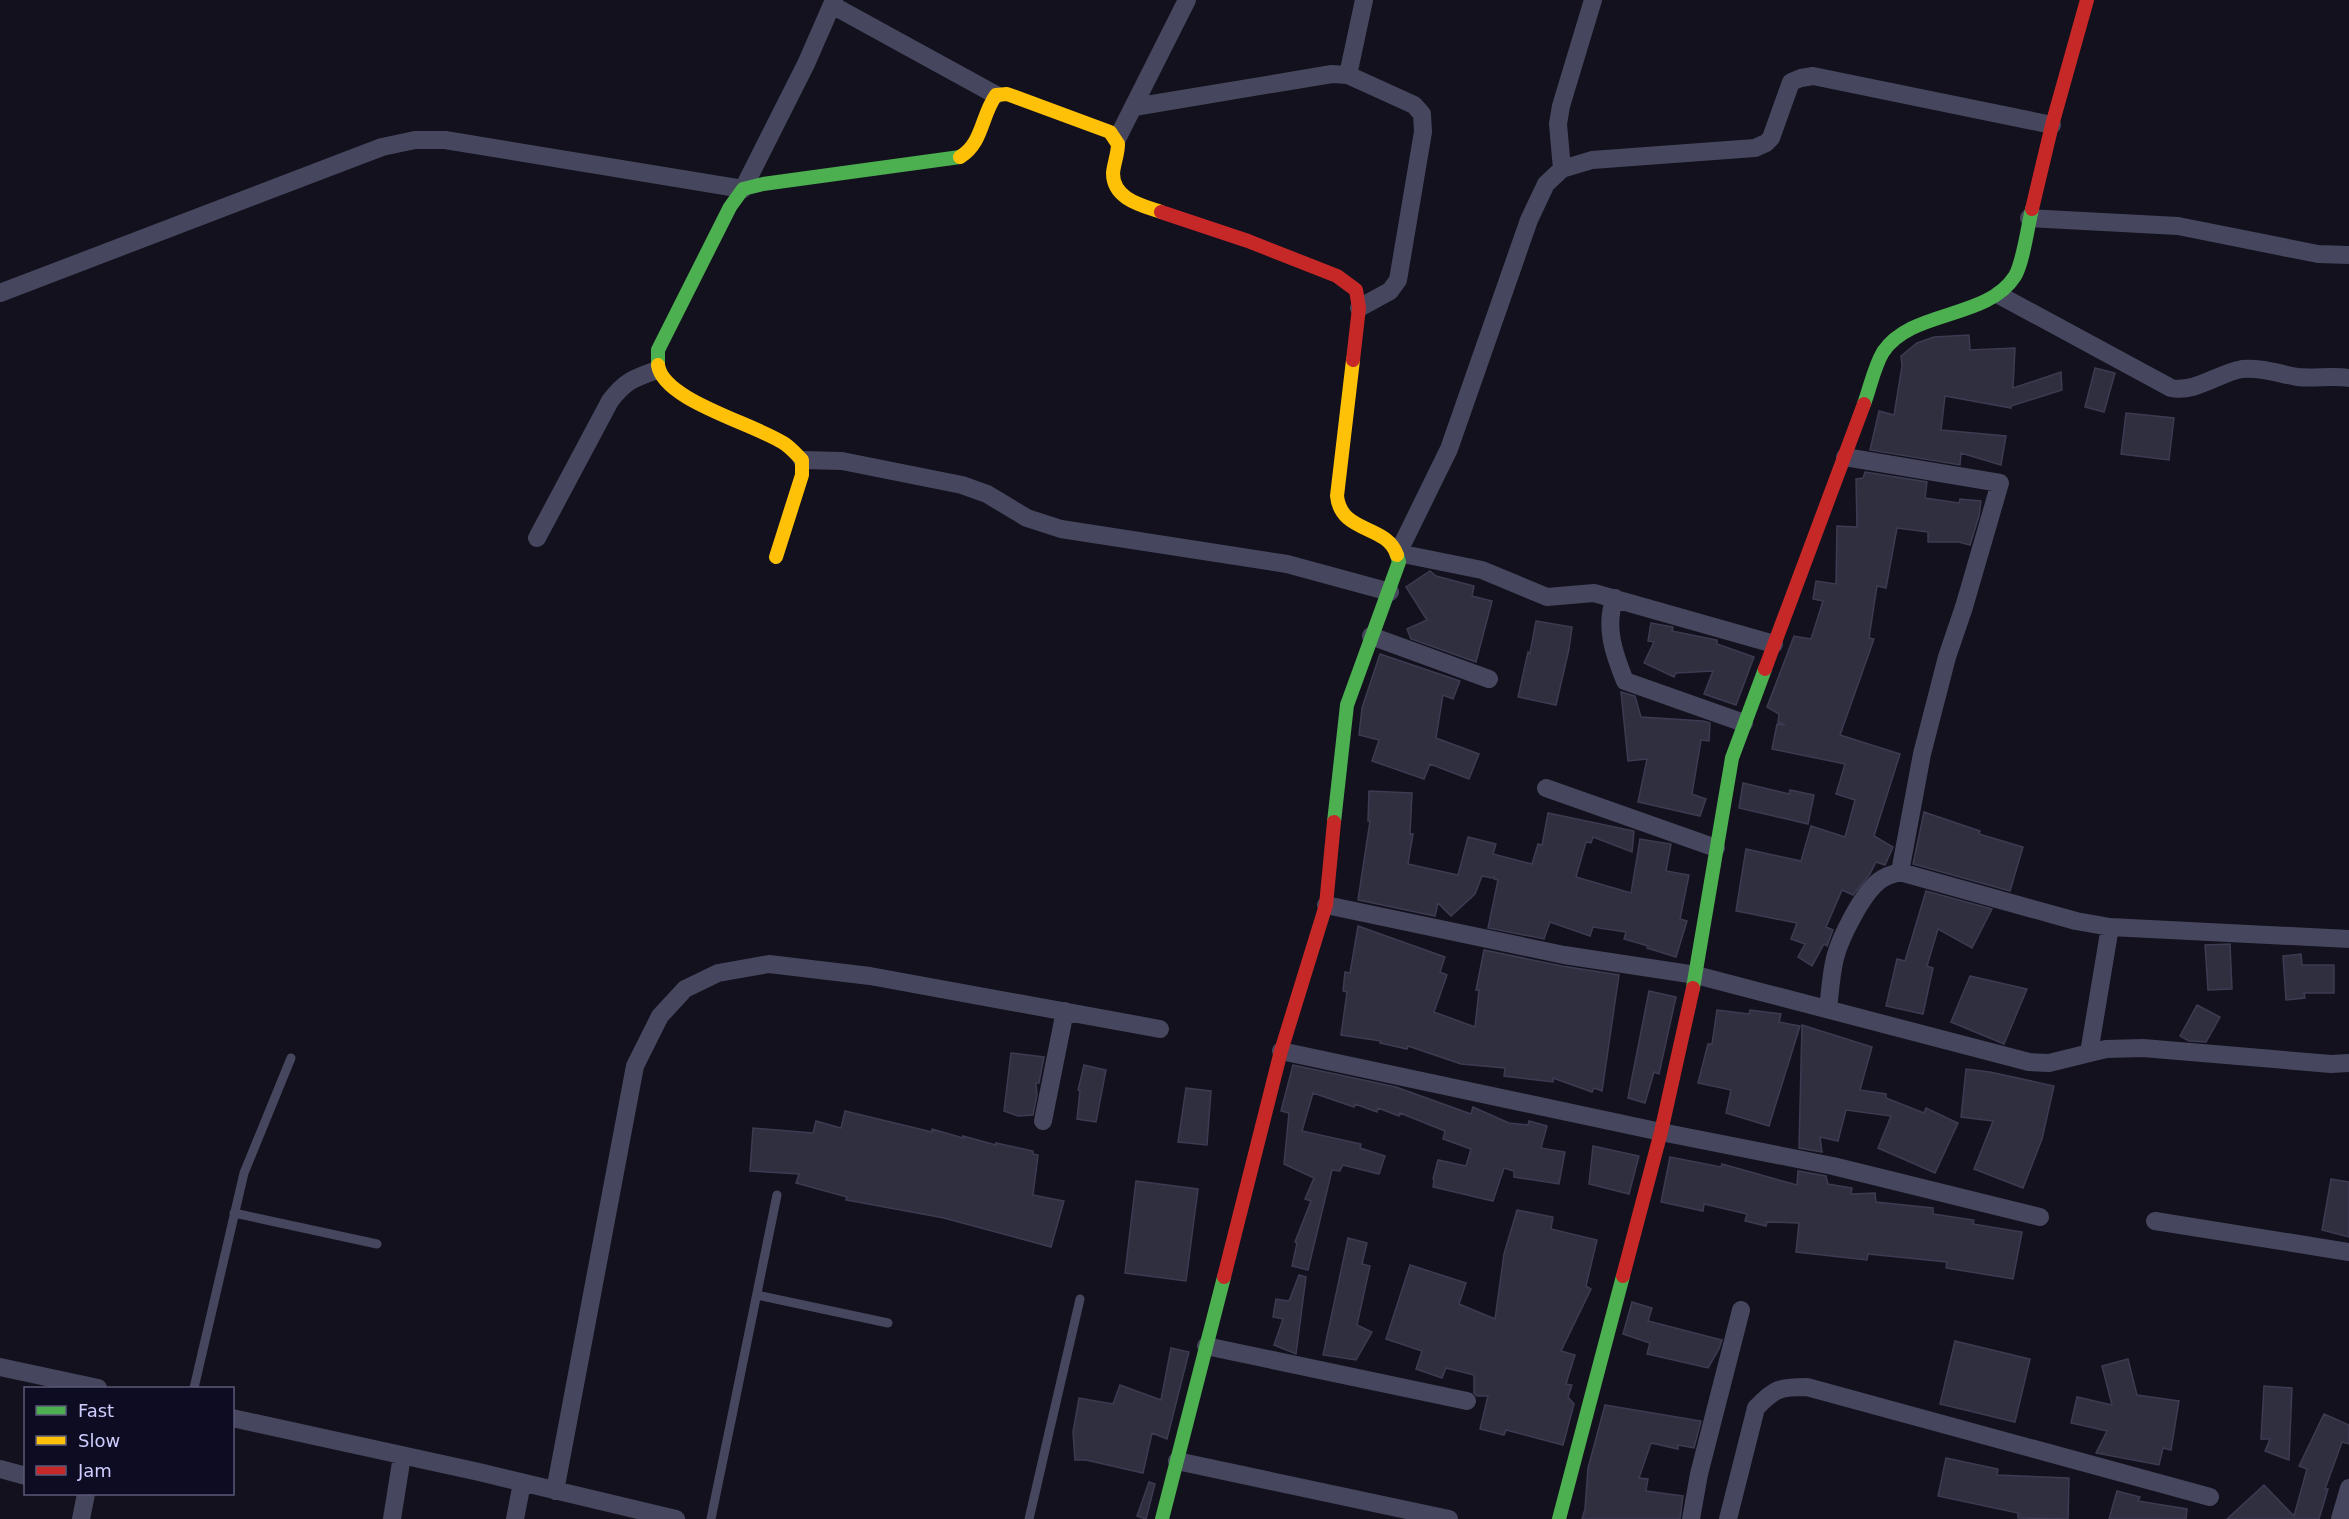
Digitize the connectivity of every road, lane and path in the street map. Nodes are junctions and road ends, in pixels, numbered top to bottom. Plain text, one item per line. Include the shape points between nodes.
1 (1187, 0) edge
2 (1364, 0) edge
3 (1593, 0) edge
4 (2087, 0) edge
5 (833, 2) edge
6 (1348, 75) junction
7 (996, 95) junction
8 (1134, 107) junction
9 (2052, 125) junction
10 (1118, 139) junction
11 (1562, 169) junction
12 (743, 189) junction
13 (2029, 218) junction
14 (2349, 255) edge
15 (0, 293) edge
16 (1999, 295) junction
17 (1359, 308) junction
18 (657, 370) junction
19 (2349, 378) edge
20 (1845, 457) junction
21 (802, 460) junction
22 (537, 538) dead end
23 (1398, 553) junction
24 (776, 558) dead end
25 (1390, 592) junction
26 (1615, 598) junction
27 (1371, 636) junction
28 (1774, 645) junction
29 (1489, 679) dead end
30 (1744, 723) junction
31 (1546, 788) dead end
32 (1716, 848) junction
33 (1900, 872) junction
34 (1326, 905) junction
35 (2110, 927) junction
36 (2349, 939) edge
37 (1696, 975) junction
38 (1828, 1009) junction
39 (1065, 1011) junction
40 (1160, 1029) dead end
41 (1281, 1051) junction
42 (2089, 1053) junction
43 (291, 1058) dead end
44 (2349, 1064) edge
45 (1043, 1121) dead end
46 (1661, 1132) junction
47 (777, 1195) dead end
48 (234, 1212) junction
49 (2040, 1217) dead end
50 (2155, 1221) dead end
51 (377, 1244) dead end
52 (2349, 1252) edge
53 (756, 1295) junction
54 (1080, 1299) dead end
55 (1742, 1310) dead end
56 (888, 1323) dead end
57 (1206, 1346) junction
58 (0, 1367) edge
59 (89, 1387) edge
60 (194, 1387) edge
61 (1467, 1401) dead end
62 (234, 1418) edge
63 (402, 1456) junction
64 (1177, 1461) junction
65 (0, 1469) edge
66 (24, 1475) edge
67 (522, 1483) junction
68 (2349, 1488) edge
69 (555, 1491) junction
70 (86, 1495) edge
71 (2210, 1497) dead end
72 (82, 1519) edge
73 (392, 1519) edge
74 (515, 1519) edge
75 (676, 1519) edge
76 (711, 1519) edge
77 (1029, 1519) edge
78 (1162, 1519) edge
79 (1449, 1519) edge
80 (1559, 1519) edge
81 (1691, 1519) edge
82 (1728, 1519) edge
83 (2340, 1519) edge

1 - 8 street
2 - 6 street
3 - 11 street via 1561,106 1558,124
4 - 9 street
5 - 7 street
5 - 12 street
6 - 8 street via 1332,74
6 - 17 street via 1414,105 1422,114 1423,132 1398,280 1390,291
7 - 10 street via 1016,97 1110,132
7 - 12 street via 988,104 975,146 958,158
8 - 10 street
9 - 11 street via 1813,76 1791,82 1771,138 1755,148 1592,160
9 - 13 street
10 - 17 street via 1113,176 1127,200 1337,276 1356,290
11 - 23 street via 1546,184 1529,220 1449,449
12 - 15 street via 445,140 415,140 382,147
12 - 18 street via 730,207 658,350
13 - 14 street via 2178,226 2318,254
13 - 16 street via 2016,274
16 - 19 street via 2179,390 2228,372 2258,368 2300,377
16 - 20 street via 1910,330 1894,341 1883,353
17 - 23 street via 1337,496 1339,509 1348,519 1391,543
18 - 21 street via 664,383 678,393 785,444
18 - 22 street via 631,379 614,395
20 - 28 street
20 - 33 street via 2000,483 1944,668 1922,754
21 - 24 street via 802,475
21 - 25 street via 842,461 962,485 987,494 1027,518 1061,529 1287,564
23 - 25 street
23 - 26 street via 1482,570 1547,597 1594,592
25 - 27 street
26 - 28 street
26 - 30 street via 1609,613 1614,654 1625,681
27 - 29 street
27 - 34 street via 1347,705
28 - 30 street
30 - 32 street via 1732,758
31 - 32 street
32 - 37 street
33 - 35 street
33 - 38 street via 1888,875 1872,887 1839,945
34 - 37 street via 1564,955
34 - 41 street
35 - 36 street
35 - 42 street
37 - 38 street
37 - 46 street
38 - 42 street via 2030,1062 2049,1063
39 - 40 street
39 - 45 street
39 - 69 street via 870,976 770,964 718,973 686,989 660,1016 635,1066
41 - 46 street
41 - 57 street
42 - 44 street via 2143,1048
43 - 48 lane via 244,1173
46 - 49 street via 1833,1166
46 - 80 street
47 - 53 lane
48 - 51 lane
48 - 60 lane
50 - 52 street
53 - 56 lane
53 - 76 lane
54 - 77 lane
55 - 81 street
57 - 61 street
57 - 64 street
58 - 59 street
62 - 63 street
63 - 67 street
63 - 73 street
64 - 78 street
64 - 79 street
65 - 66 street
67 - 69 street
67 - 74 street
68 - 83 street
69 - 75 street
70 - 72 street
71 - 82 street via 1808,1387 1781,1387 1756,1408

